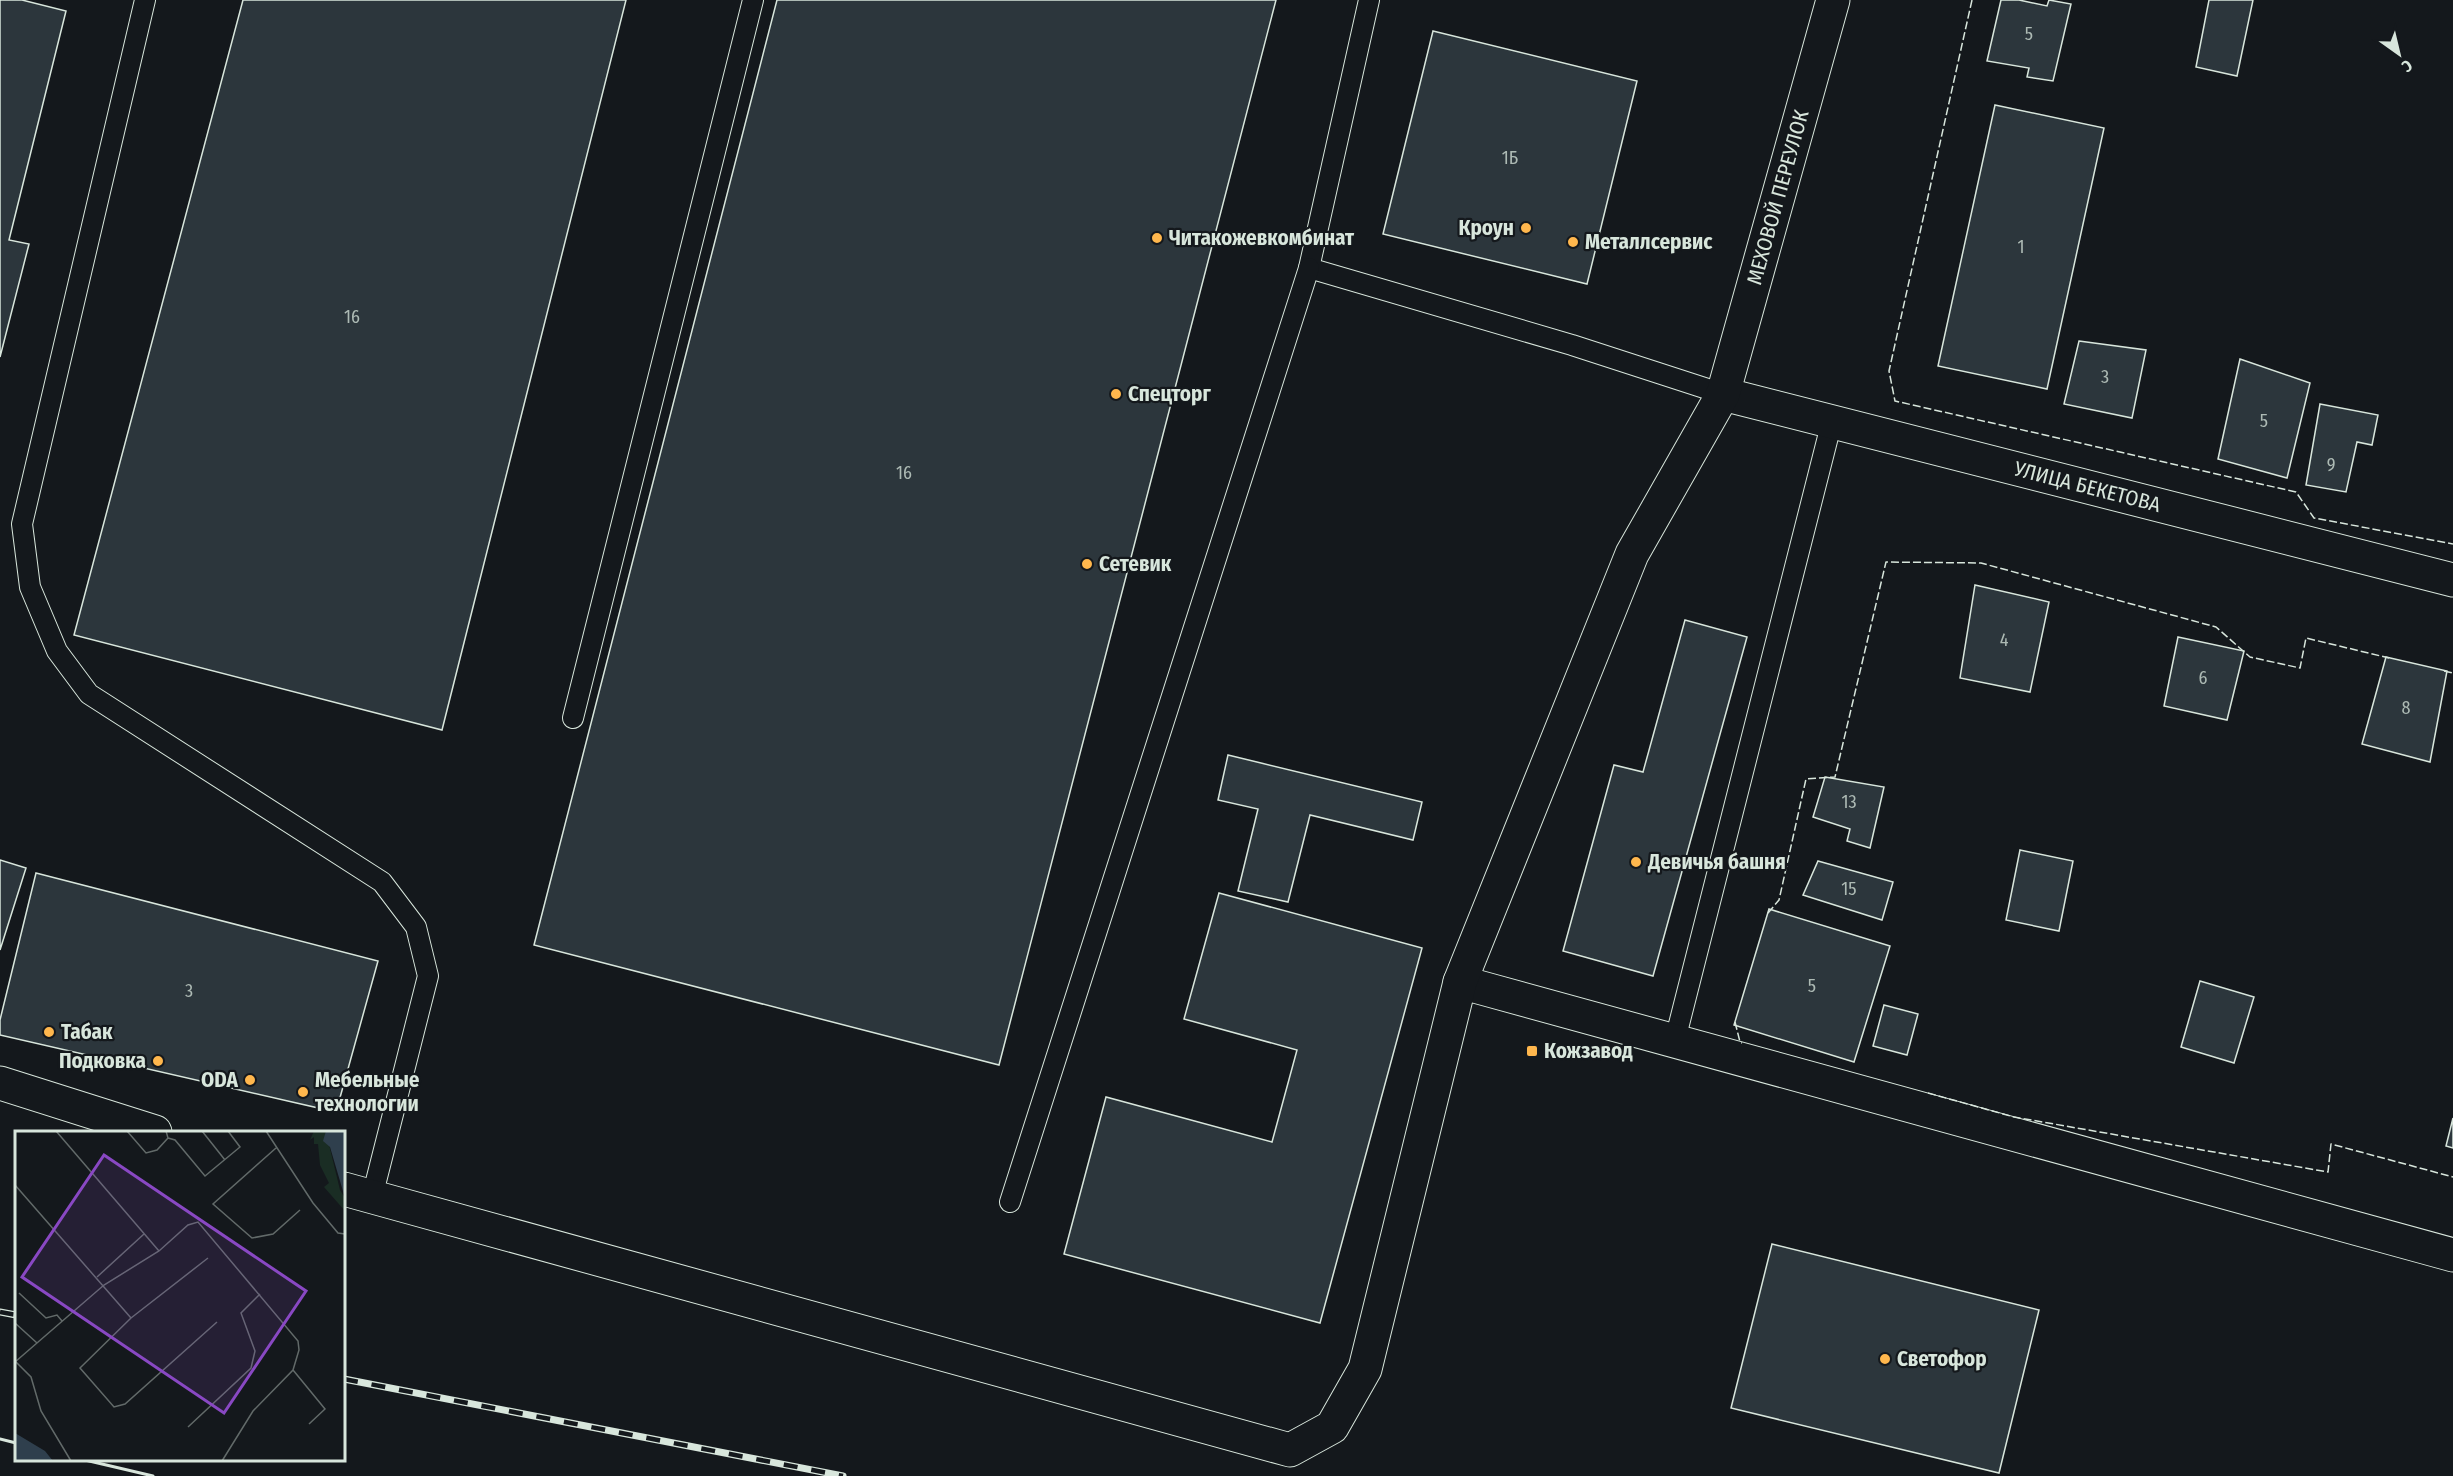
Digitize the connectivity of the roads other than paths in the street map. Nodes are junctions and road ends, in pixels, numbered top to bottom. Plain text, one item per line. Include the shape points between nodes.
1 (146, 0) edge
2 (753, 0) edge
3 (1369, 0) edge
4 (1833, 0) edge
5 (1309, 268) junction
6 (1723, 394) junction
7 (1832, 421) junction
8 (2453, 580) edge
9 (573, 718) dead end
10 (1460, 982) junction
11 (1675, 1040) junction
12 (0, 1083) edge
13 (152, 1131) edge
14 (358, 1193) edge
15 (1010, 1202) dead end
16 (2453, 1255) edge

1 - 14 lane via 22,524 30,587 57,651 90,694 382,882 416,927 428,976
2 - 9 lane
3 - 5 lane
4 - 6 street, МЕХОВОЙ ПЕРЕУЛОК
5 - 6 lane
5 - 15 lane
6 - 7 street, УЛИЦА БЕКЕТОВА
6 - 10 street, МЕХОВОЙ ПЕРЕУЛОК via 1632,554
7 - 8 street, УЛИЦА БЕКЕТОВА
7 - 11 lane
10 - 11 street
10 - 14 street, МЕХОВОЙ ПЕРЕУЛОК via 1365,1369 1332,1426 1290,1450
11 - 16 street
12 - 13 street

